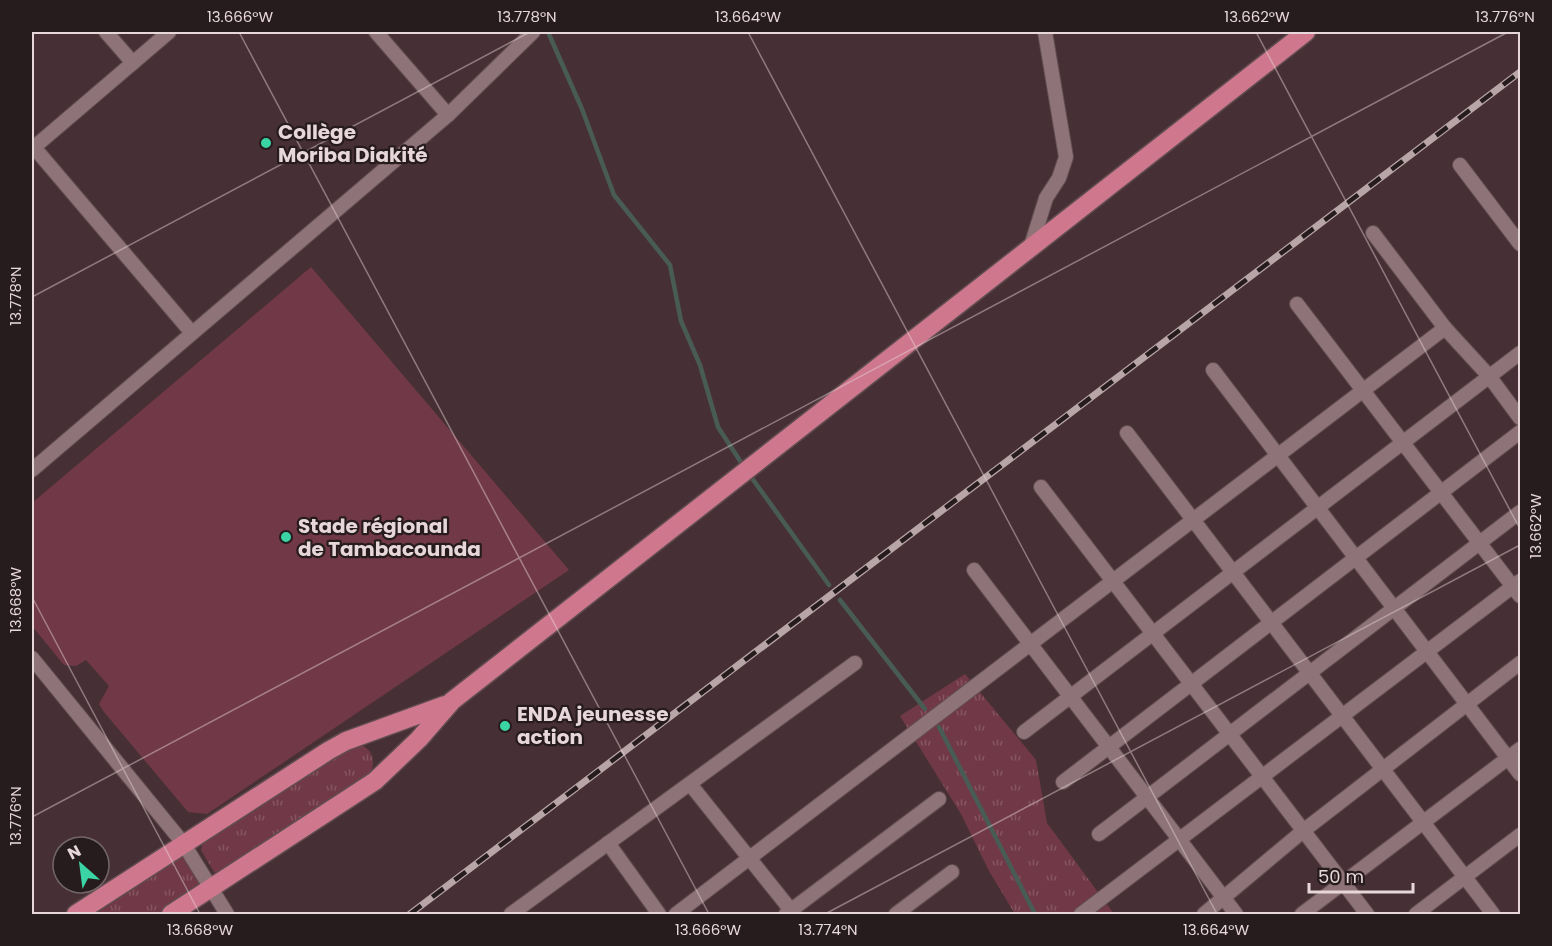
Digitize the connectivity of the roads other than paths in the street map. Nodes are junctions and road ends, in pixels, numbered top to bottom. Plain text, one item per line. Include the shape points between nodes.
1 (106, 32) edge
2 (169, 32) edge
3 (376, 32) edge
4 (1045, 32) edge
5 (1306, 32) edge
6 (528, 36) edge
7 (133, 63) junction
8 (448, 115) junction
9 (32, 147) edge
10 (1460, 165) dead end
11 (1373, 233) dead end
12 (1521, 244) edge
13 (1031, 246) junction
14 (1297, 304) dead end
15 (1445, 328) junction
16 (192, 333) junction
17 (1521, 353) edge
18 (1213, 370) dead end
19 (1489, 376) junction
20 (1364, 390) junction
21 (1521, 418) edge
22 (1521, 432) edge
23 (1127, 433) dead end
24 (1404, 444) junction
25 (1278, 455) junction
26 (32, 470) edge
27 (1041, 487) dead end
28 (1442, 494) junction
29 (1318, 509) junction
30 (1521, 512) edge
31 (1193, 520) junction
32 (1480, 544) junction
33 (1356, 558) junction
34 (974, 570) dead end
35 (1233, 573) junction
36 (1112, 581) junction
37 (1518, 588) edge
38 (1395, 609) junction
39 (1272, 623) junction
40 (1153, 634) junction
41 (1030, 643) junction
42 (1428, 652) junction
43 (32, 658) edge
44 (855, 663) dead end
45 (1521, 663) edge
46 (1310, 673) junction
47 (1191, 684) junction
48 (1071, 697) junction
49 (452, 701) junction
50 (1469, 705) junction
51 (1343, 716) junction
52 (1024, 732) dead end
53 (1229, 734) junction
54 (1109, 747) junction
55 (1521, 749) edge
56 (1508, 758) junction
57 (1384, 770) junction
58 (1521, 774) edge
59 (1262, 777) junction
60 (1063, 782) dead end
61 (690, 784) junction
62 (1147, 797) junction
63 (939, 799) dead end
64 (1423, 822) junction
65 (1303, 831) junction
66 (1099, 834) dead end
67 (1521, 835) edge
68 (1180, 840) junction
69 (183, 843) junction
70 (608, 843) junction
71 (749, 858) junction
72 (952, 872) dead end
73 (1465, 877) junction
74 (1343, 883) junction
75 (213, 887) junction
76 (1225, 899) junction
77 (526, 910) edge
78 (791, 913) edge
79 (76, 915) edge
80 (171, 915) edge
81 (227, 915) edge
82 (511, 915) edge
83 (659, 915) edge
84 (676, 915) edge
85 (896, 915) edge
86 (1081, 915) edge
87 (1204, 915) edge
88 (1236, 915) edge
89 (1302, 915) edge
90 (1367, 915) edge
91 (1416, 915) edge
92 (1493, 915) edge

1 - 7 street
2 - 7 street
3 - 8 street
4 - 13 street via 1066,157 1046,198
5 - 13 highway
6 - 8 street
7 - 9 street
8 - 16 street
9 - 16 street
10 - 12 street
11 - 15 street
13 - 49 highway
14 - 20 street
15 - 19 street
15 - 20 street
16 - 26 street
17 - 19 street
18 - 25 street
19 - 21 street
19 - 24 street
20 - 24 street
20 - 25 street
22 - 28 street
23 - 31 street
24 - 28 street
24 - 29 street
25 - 29 street
25 - 31 street
27 - 36 street
28 - 32 street
28 - 33 street
29 - 33 street
29 - 35 street
30 - 32 street
31 - 35 street
31 - 36 street
32 - 37 street
32 - 38 street
33 - 38 street
33 - 39 street
34 - 41 street
35 - 39 street
35 - 40 street
36 - 40 street
36 - 41 street
37 - 42 street
38 - 42 street
38 - 46 street
39 - 46 street
39 - 47 street
40 - 47 street
40 - 48 street
41 - 48 street
41 - 71 street
42 - 50 street
42 - 51 street
43 - 69 street
44 - 61 street
45 - 50 street
46 - 51 street
46 - 53 street
47 - 53 street
47 - 54 street
48 - 52 street
48 - 54 street
49 - 69 highway via 337,746
49 - 75 highway via 375,781
50 - 56 street
50 - 57 street
51 - 57 street
51 - 59 street
53 - 59 street
53 - 62 street
54 - 60 street
54 - 62 street
55 - 56 street
56 - 58 street
56 - 64 street
57 - 64 street
57 - 65 street
59 - 65 street
59 - 68 street
61 - 70 street
61 - 71 street
62 - 66 street
62 - 68 street
63 - 78 street
64 - 73 street
64 - 74 street
65 - 74 street
65 - 76 street
67 - 73 street
68 - 76 street
68 - 86 street
69 - 75 street
69 - 79 highway
70 - 77 street
70 - 83 street
71 - 78 street
71 - 84 street
72 - 85 street
73 - 91 street
73 - 92 street
74 - 89 street
74 - 90 street
75 - 80 highway
75 - 81 street
76 - 87 street
76 - 88 street
77 - 82 street

